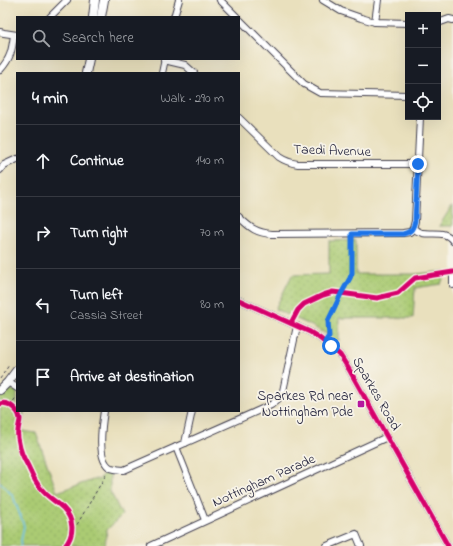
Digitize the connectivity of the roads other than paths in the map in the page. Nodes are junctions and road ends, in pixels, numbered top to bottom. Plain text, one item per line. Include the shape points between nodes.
1 (67, 0) edge
2 (95, 0) edge
3 (104, 0) edge
4 (179, 0) edge
5 (220, 0) edge
6 (323, 0) edge
7 (378, 0) edge
8 (51, 16) edge
9 (93, 16) edge
10 (101, 16) edge
11 (174, 16) edge
12 (236, 16) edge
13 (240, 20) edge
14 (453, 20) edge
15 (375, 22) junction
16 (441, 22) edge
17 (405, 23) edge
18 (0, 32) edge
19 (16, 35) edge
20 (89, 60) edge
21 (164, 60) edge
22 (0, 70) edge
23 (86, 72) edge
24 (162, 72) edge
25 (193, 72) edge
26 (405, 95) edge
27 (240, 119) edge
28 (420, 120) edge
29 (16, 159) edge
30 (418, 164) junction
31 (0, 170) edge
32 (240, 219) edge
33 (413, 229) junction
34 (453, 241) edge
35 (453, 274) edge
36 (453, 285) edge
37 (240, 300) edge
38 (297, 326) junction
39 (16, 371) edge
40 (4, 380) edge
41 (16, 387) edge
42 (0, 390) edge
43 (104, 412) edge
44 (192, 412) edge
45 (387, 437) junction
46 (185, 443) junction
47 (176, 447) junction
48 (205, 520) junction
49 (150, 546) edge
50 (327, 546) edge
51 (361, 546) edge
52 (448, 546) edge

1 - 8 street
2 - 9 main road
3 - 10 main road
4 - 11 street
5 - 12 street
6 - 15 street via 341,11
7 - 15 street
13 - 26 street via 304,84 320,93
14 - 16 street
15 - 17 street
18 - 19 street
19 - 22 street via 10,57
20 - 23 main road
21 - 24 street
21 - 25 street via 185,65
27 - 30 street, Taedi Avenue via 279,157 291,163
28 - 30 street
29 - 31 street
30 - 33 street
32 - 33 street via 252,229 264,234 403,234
33 - 34 street via 424,233 449,235
35 - 36 street
37 - 38 street, Sparkes Road
38 - 45 street, Sparkes Road via 325,342 340,355
38 - 46 street via 283,391 278,400
39 - 40 main road
40 - 41 street
40 - 42 main road
43 - 47 street via 101,448 105,462 111,468 124,470
44 - 46 street
45 - 48 street, Nottingham Parade
45 - 52 street, Sparkes Road
46 - 47 street
47 - 48 street
48 - 49 street, Nottingham Parade
50 - 51 street via 356,534

